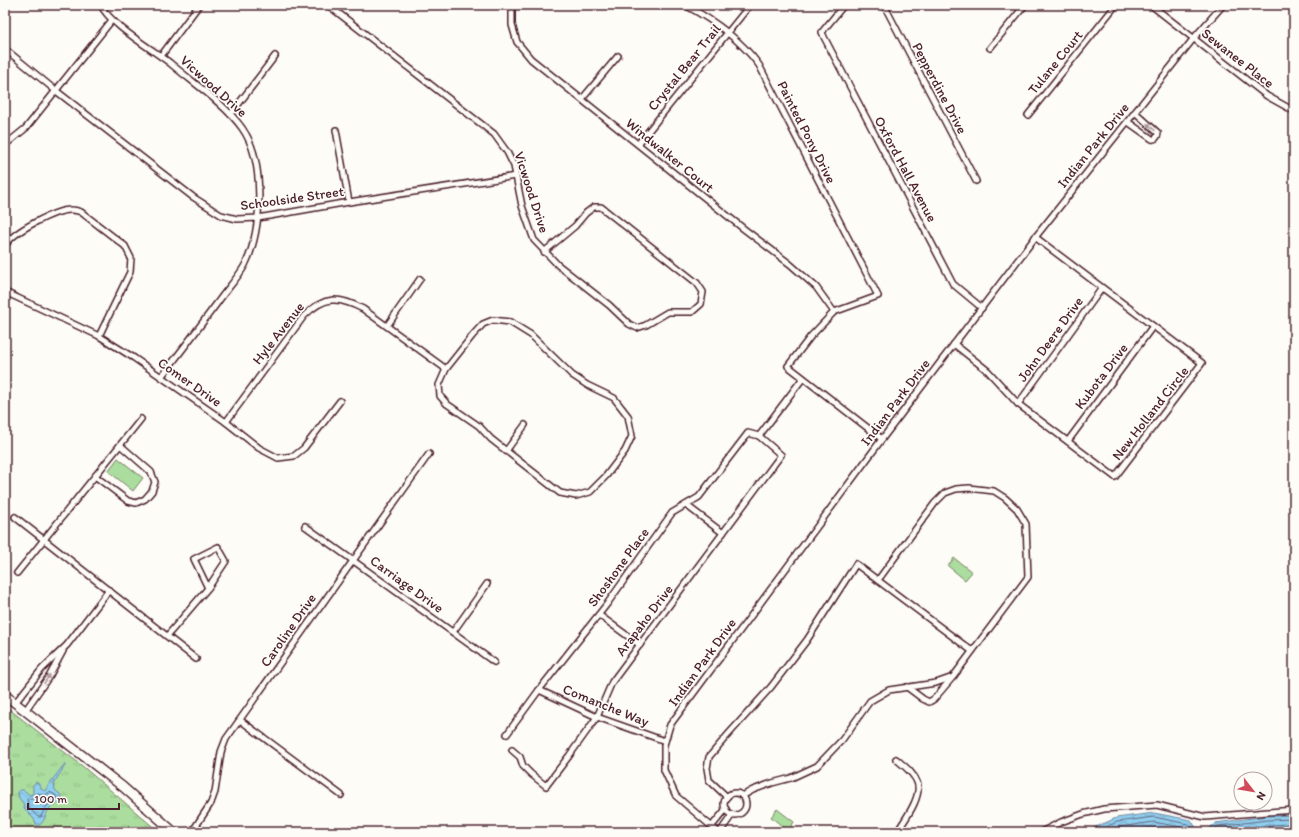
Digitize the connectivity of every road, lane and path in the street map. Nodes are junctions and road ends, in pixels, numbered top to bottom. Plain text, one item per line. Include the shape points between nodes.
1 (101, 5) edge
2 (199, 5) edge
3 (328, 5) edge
4 (512, 5) edge
5 (685, 5) edge
6 (750, 5) edge
7 (844, 5) edge
8 (884, 5) edge
9 (1025, 5) edge
10 (1116, 5) edge
11 (1151, 5) edge
12 (1223, 5) edge
13 (112, 20) junction
14 (727, 32) junction
15 (1194, 39) junction
16 (990, 48) dead end
17 (5, 49) edge
18 (160, 56) junction
19 (275, 56) dead end
20 (618, 56) dead end
21 (55, 90) junction
22 (582, 99) junction
23 (1135, 112) junction
24 (1294, 112) edge
25 (231, 114) junction
26 (1028, 116) dead end
27 (1128, 122) junction
28 (336, 130) dead end
29 (5, 144) edge
30 (638, 144) junction
31 (516, 176) junction
32 (976, 181) dead end
33 (348, 202) junction
34 (258, 218) junction
35 (1035, 237) junction
36 (5, 246) edge
37 (544, 252) junction
38 (420, 279) dead end
39 (1102, 288) junction
40 (5, 292) edge
41 (982, 308) junction
42 (834, 312) junction
43 (387, 326) junction
44 (1153, 326) junction
45 (99, 336) junction
46 (954, 344) junction
47 (446, 370) junction
48 (161, 377) junction
49 (803, 378) junction
50 (340, 401) dead end
51 (1018, 404) junction
52 (141, 419) dead end
53 (226, 422) junction
54 (525, 425) dead end
55 (759, 436) junction
56 (882, 439) junction
57 (1068, 441) junction
58 (120, 445) junction
59 (506, 451) junction
60 (429, 454) dead end
61 (95, 476) junction
62 (686, 505) junction
63 (15, 517) dead end
64 (305, 526) dead end
65 (723, 533) junction
66 (44, 540) junction
67 (353, 560) junction
68 (17, 573) dead end
69 (878, 580) junction
70 (488, 584) dead end
71 (208, 588) junction
72 (109, 590) junction
73 (599, 615) junction
74 (454, 632) junction
75 (167, 636) junction
76 (67, 644) junction
77 (640, 645) junction
78 (972, 651) junction
79 (196, 659) dead end
80 (494, 662) dead end
81 (953, 677) junction
82 (907, 687) junction
83 (539, 690) junction
84 (5, 695) edge
85 (15, 703) junction
86 (25, 711) junction
87 (596, 717) junction
88 (240, 720) junction
89 (507, 734) dead end
90 (665, 741) junction
91 (512, 750) dead end
92 (896, 759) dead end
93 (341, 795) dead end
94 (742, 796) junction
95 (727, 797) junction
96 (726, 809) junction
97 (1294, 810) edge
98 (732, 815) junction
99 (712, 826) junction
100 (174, 832) edge
101 (192, 832) edge
102 (719, 832) edge
103 (897, 832) edge
104 (1040, 832) edge

1 - 13 street, Vicwood Drive
2 - 18 street
3 - 31 street, Vicwood Drive via 494,134 507,152
4 - 22 street, Windwalker Court via 512,25 517,42 531,59
5 - 14 street, Painted Pony Drive
6 - 14 street, Crystal Bear Trail
7 - 41 street, Oxford Hall Avenue via 822,32 953,284
8 - 32 street, Pepperdine Drive
9 - 16 street
10 - 26 street, Tulane Court
11 - 15 street, Sewanee Place
12 - 15 street, Indian Park Drive
13 - 18 street, Vicwood Drive
13 - 21 street
14 - 30 street, Crystal Bear Trail
14 - 42 street, Painted Pony Drive via 759,65 878,296
15 - 23 street, Indian Park Drive
15 - 24 street, Sewanee Place via 1267,96
17 - 21 street, Schoolside Street
18 - 25 street, Vicwood Drive
19 - 25 street
20 - 22 street
21 - 29 street via 26,128
21 - 34 street, Schoolside Street via 221,215 237,219
22 - 30 street, Windwalker Court
23 - 27 street, Indian Park Drive
27 -> 23 street via 1152,139 1158,136 1158,132
25 - 34 street, Vicwood Drive via 243,129 254,150 259,175
27 - 35 street, Indian Park Drive
28 - 33 street
30 - 42 street, Windwalker Court via 816,287
31 - 33 street, Schoolside Street
31 - 37 street, Vicwood Drive via 529,228 534,240
33 - 34 street, Schoolside Street
34 - 48 street, Vicwood Drive via 254,244 244,266
35 - 39 street, New Holland Circle
35 - 41 street, Indian Park Drive
36 - 45 street via 24,228 53,214 73,209 81,212 125,246 131,258 130,272
37 - 37 street, Vicwood Drive via 575,226 586,213 594,207 601,207 697,283 703,292 701,304 692,312 668,312 637,328
38 - 43 street
39 - 44 street, New Holland Circle
39 - 51 street, John Deere Drive
40 - 45 street, Comer Drive
41 - 46 street, Indian Park Drive
42 - 49 street via 788,366
43 - 47 street, Hyle Avenue
43 - 53 street, Hyle Avenue via 351,302 325,301 314,306
44 - 57 street, Kubota Drive
44 - 57 street, New Holland Circle via 1202,363 1181,393 1115,477
45 - 48 street, Comer Drive
46 - 51 street, New Holland Circle via 988,371
46 - 56 street, Indian Park Drive
47 - 59 street via 439,385 440,396
47 - 59 street via 483,324 493,320 510,322 531,335 572,375 614,398 628,416 632,436 625,451 590,492 576,496 560,493
48 - 53 street, Comer Drive
49 - 55 street
49 - 56 street
50 - 53 street, Comer Drive via 304,448 294,456 278,458 259,448
51 - 57 street, New Holland Circle
52 - 58 street
54 - 59 street
55 - 62 street, Shoshone Place via 748,433 700,497
55 - 65 street, Arapaho Drive via 781,454
56 - 90 street, Indian Park Drive via 670,725
58 - 61 street
58 - 61 street via 151,472 155,482 152,491 145,499 136,503 128,502
60 - 67 street, Caroline Drive
61 - 66 street
62 - 65 street
62 - 73 street, Shoshone Place via 672,513
63 - 66 street
64 - 67 street, Carriage Drive
65 - 77 street, Arapaho Drive
66 - 68 street
66 - 72 street
67 - 74 street, Carriage Drive
67 - 88 street, Caroline Drive
69 - 78 street
69 - 78 street via 945,493 956,489 983,489 994,491 1005,498 1017,509 1026,524 1028,577
69 - 95 street via 856,564 807,640 771,687 709,758 709,780
70 - 74 street
71 - 71 street via 194,559 218,547 226,561
71 - 75 street
72 - 75 street
72 - 76 street
73 - 77 street
73 - 83 street, Shoshone Place
74 - 80 street, Carriage Drive
75 - 79 street
76 - 85 street via 42,669
86 -> 76 street
77 - 87 street, Arapaho Drive via 612,682
78 - 81 street
81 - 82 street via 936,683
81 - 82 street via 929,702
82 - 94 street via 889,690 870,701 842,740 817,766
83 - 87 street, Comanche Way
83 - 89 street, Shoshone Place
84 - 85 highway
85 - 86 highway
86 - 100 highway via 123,787
87 - 90 street, Comanche Way
87 - 91 street, Arapaho Drive via 546,786 530,774 520,757
88 - 93 street
88 - 101 street, Caroline Drive via 226,739 221,752 211,803
90 - 99 street, Indian Park Drive via 664,770 676,796
92 - 103 street via 909,769 918,783 912,810
94 - 95 street via 734,793
94 - 98 street via 746,807 740,814
95 - 96 street via 724,803
96 - 98 street
96 - 99 street
97 - 104 street via 1205,817 1157,805 1104,809 1082,814
98 - 102 street, Indian Park Drive
99 - 102 street, Indian Park Drive

